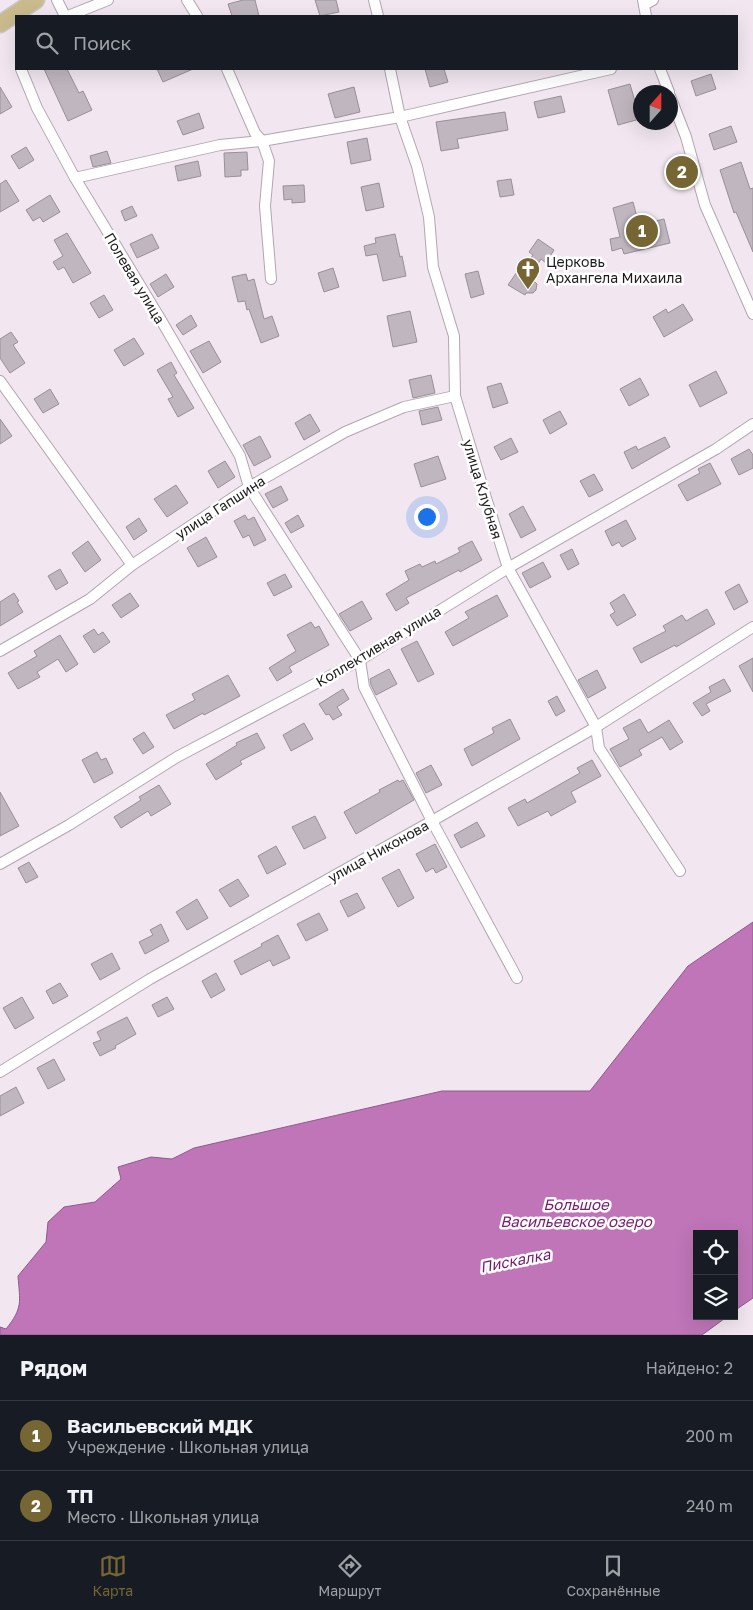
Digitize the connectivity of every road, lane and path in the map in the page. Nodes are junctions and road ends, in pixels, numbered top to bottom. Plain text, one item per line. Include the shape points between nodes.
1 (36, 0) edge
2 (57, 0) edge
3 (108, 0) edge
4 (187, 0) edge
5 (374, 0) edge
6 (646, 2) edge
7 (65, 15) edge
8 (69, 15) edge
9 (196, 15) edge
10 (378, 15) edge
11 (646, 15) edge
12 (0, 24) edge
13 (21, 70) edge
14 (227, 70) edge
15 (390, 70) edge
16 (607, 70) edge
17 (660, 70) edge
18 (666, 85) edge
19 (400, 116) junction
20 (678, 116) edge
21 (262, 141) junction
22 (75, 178) junction
23 (271, 279) dead end
24 (753, 314) edge
25 (0, 381) edge
26 (455, 396) junction
27 (753, 424) edge
28 (249, 487) junction
29 (132, 564) junction
30 (508, 568) junction
31 (753, 627) edge
32 (0, 651) edge
33 (360, 660) junction
34 (596, 727) junction
35 (432, 821) junction
36 (0, 864) edge
37 (680, 871) dead end
38 (517, 978) dead end
39 (0, 1072) edge

1 - 12 main road
2 - 7 street
3 - 8 street
4 - 9 street
5 - 10 street
6 - 11 street
13 - 22 street, Полевая улица via 37,108
14 - 21 street via 255,133
15 - 19 street, улица Клубная
16 - 19 street
17 - 18 street
19 - 21 street
19 - 26 street, улица Клубная via 430,217 433,267 454,336
20 - 24 street via 705,206
21 - 22 street via 220,145
21 - 23 street via 269,161 266,206
22 - 28 street, Полевая улица via 240,456
25 - 29 street
26 - 28 street, улица Гапшина via 404,407 345,432
26 - 30 street, улица Клубная
27 - 30 street, Коллективная улица via 716,450
28 - 29 street, улица Гапшина
28 - 33 street, Полевая улица
29 - 32 street, улица Гапшина via 90,599
30 - 33 street, Коллективная улица
30 - 34 street, улица Клубная
31 - 34 street, улица Никонова
33 - 35 street via 364,687
33 - 36 street, Коллективная улица via 177,757
34 - 35 street, улица Никонова
34 - 37 street, улица Клубная via 598,748
35 - 38 street
35 - 39 street, улица Никонова via 150,978

